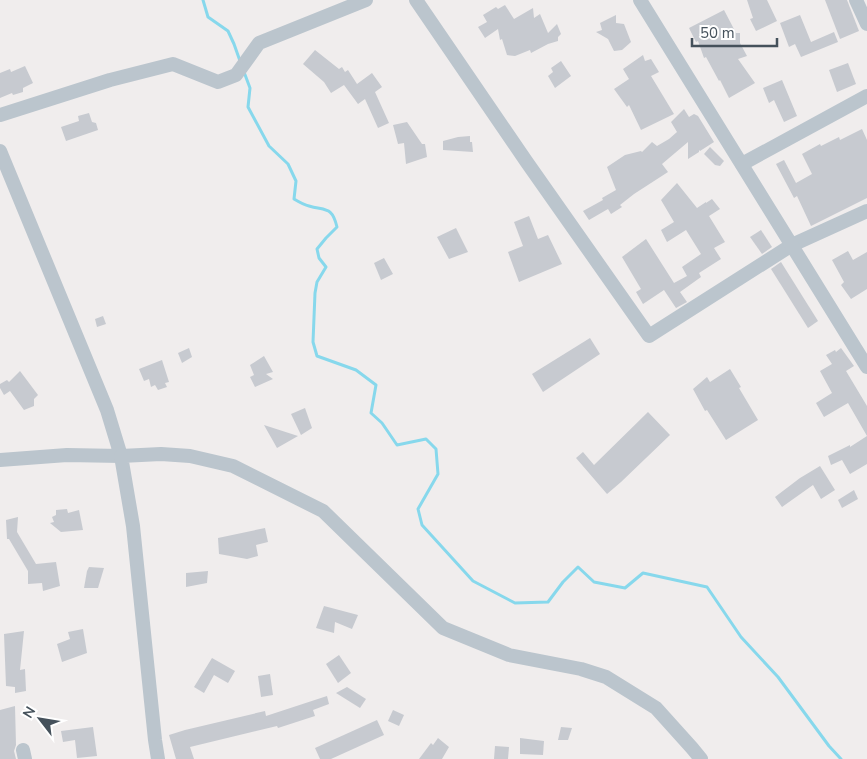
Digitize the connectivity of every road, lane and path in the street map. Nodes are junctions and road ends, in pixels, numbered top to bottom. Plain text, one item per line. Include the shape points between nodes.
1 (366, 0) edge
2 (416, 0) edge
3 (640, 0) edge
4 (856, 0) edge
5 (867, 24) edge
6 (867, 96) edge
7 (0, 115) edge
8 (0, 151) edge
9 (742, 164) junction
10 (867, 211) edge
11 (792, 245) junction
12 (867, 367) edge
13 (121, 456) junction
14 (0, 460) edge
15 (158, 759) edge
16 (700, 759) edge

1 - 7 street via 258,42 236,75 218,82 173,64
2 - 11 street via 649,336
3 - 9 street
4 - 5 street
6 - 9 street
8 - 13 street via 107,410
9 - 11 street
10 - 11 street
11 - 12 street
13 - 14 street via 68,455
13 - 15 street via 133,526
13 - 16 street via 190,456 234,466 323,511 443,628 509,655 606,677 656,708

